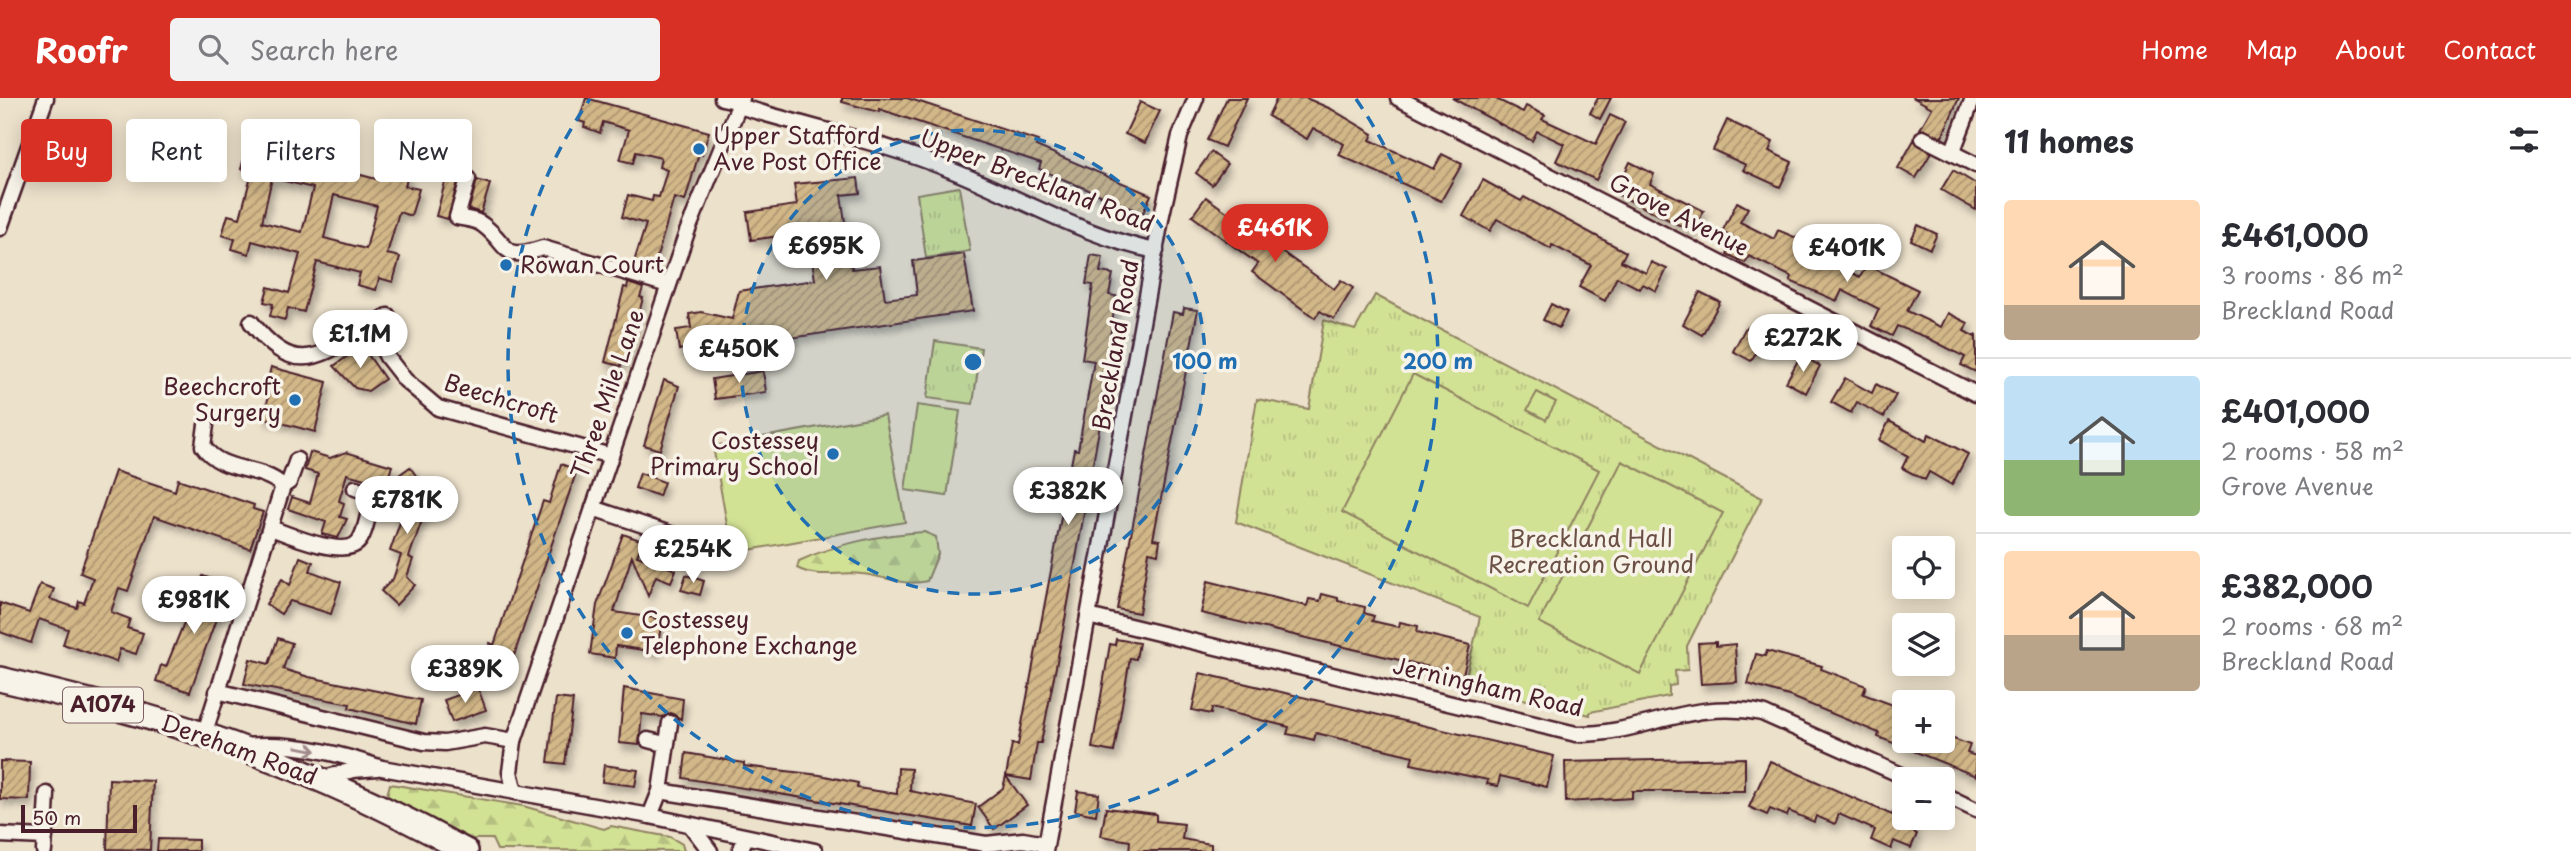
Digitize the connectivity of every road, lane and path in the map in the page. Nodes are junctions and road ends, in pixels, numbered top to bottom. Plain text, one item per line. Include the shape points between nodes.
1 (46, 98) edge
2 (722, 98) edge
3 (1196, 98) edge
4 (1398, 98) edge
5 (1973, 98) edge
6 (740, 102) edge
7 (1923, 138) dead end
8 (1952, 153) junction
9 (1976, 165) edge
10 (467, 182) edge
11 (0, 228) edge
12 (1156, 251) junction
13 (668, 285) junction
14 (388, 316) dead end
15 (251, 321) dead end
16 (371, 326) junction
17 (1976, 394) edge
18 (206, 425) dead end
19 (611, 456) junction
20 (297, 460) dead end
21 (283, 486) junction
22 (355, 488) dead end
23 (373, 494) junction
24 (394, 500) dead end
25 (593, 508) junction
26 (271, 528) junction
27 (694, 542) dead end
28 (1088, 616) junction
29 (0, 679) edge
30 (217, 691) junction
31 (670, 723) dead end
32 (204, 735) junction
33 (648, 740) dead end
34 (514, 741) junction
35 (666, 744) junction
36 (239, 747) junction
37 (382, 768) junction
38 (1892, 771) edge
39 (320, 780) junction
40 (515, 792) junction
41 (666, 792) dead end
42 (47, 794) dead end
43 (1955, 800) edge
44 (1976, 810) edge
45 (650, 816) junction
46 (691, 826) junction
47 (0, 835) edge
48 (746, 837) junction
49 (44, 844) edge
50 (776, 848) edge
51 (1046, 848) edge
52 (466, 851) edge
53 (710, 851) edge
54 (740, 851) edge
55 (815, 851) edge

1 - 11 street
2 - 6 street, Upper Breckland Road
3 - 12 street, Breckland Road via 1180,136
4 - 17 street, Grove Avenue
5 - 8 street
6 - 12 street, Upper Breckland Road via 888,147 1087,230
6 - 13 street, Three Mile Lane
7 - 8 street
8 - 9 street
10 - 13 street via 457,217 483,224 503,248 524,254 544,248
12 - 28 street, Breckland Road
13 - 19 street, Three Mile Lane
14 - 16 street
15 - 16 street via 274,348 309,358 323,355
16 - 19 street, Beechcroft via 405,380 438,408
18 - 21 street via 203,446 210,456
19 - 25 street, Three Mile Lane
20 - 21 street
21 - 26 street
22 - 23 street
23 - 24 street
23 - 26 street via 359,541 348,548 333,548
25 - 27 street, Three Mile Lane
25 - 34 street, Three Mile Lane
26 - 30 street
28 - 38 street, Jerningham Road via 1576,733 1597,734 1705,708 1736,707 1762,713
28 - 51 street, Breckland Road
29 - 32 highway, Dereham Road / A1074
30 - 32 street
30 - 34 street, Dereham Road via 424,742 485,736
31 - 35 street
32 - 36 highway, Dereham Road / A1074
33 - 35 street
34 - 40 street, Three Mile Lane via 510,772
35 - 45 street via 660,791
36 -> 37 street via 271,743 354,758
36 - 39 highway, Dereham Road / A1074
37 - 39 street
37 - 40 street
39 - 52 highway, Dereham Road / A1074 via 393,811
40 - 45 street
41 - 51 street via 986,844 1023,840
42 - 49 street
43 - 44 street
45 - 46 street
46 - 48 street
46 - 53 street
47 - 49 street
48 - 50 street
48 - 54 street
50 - 55 street

